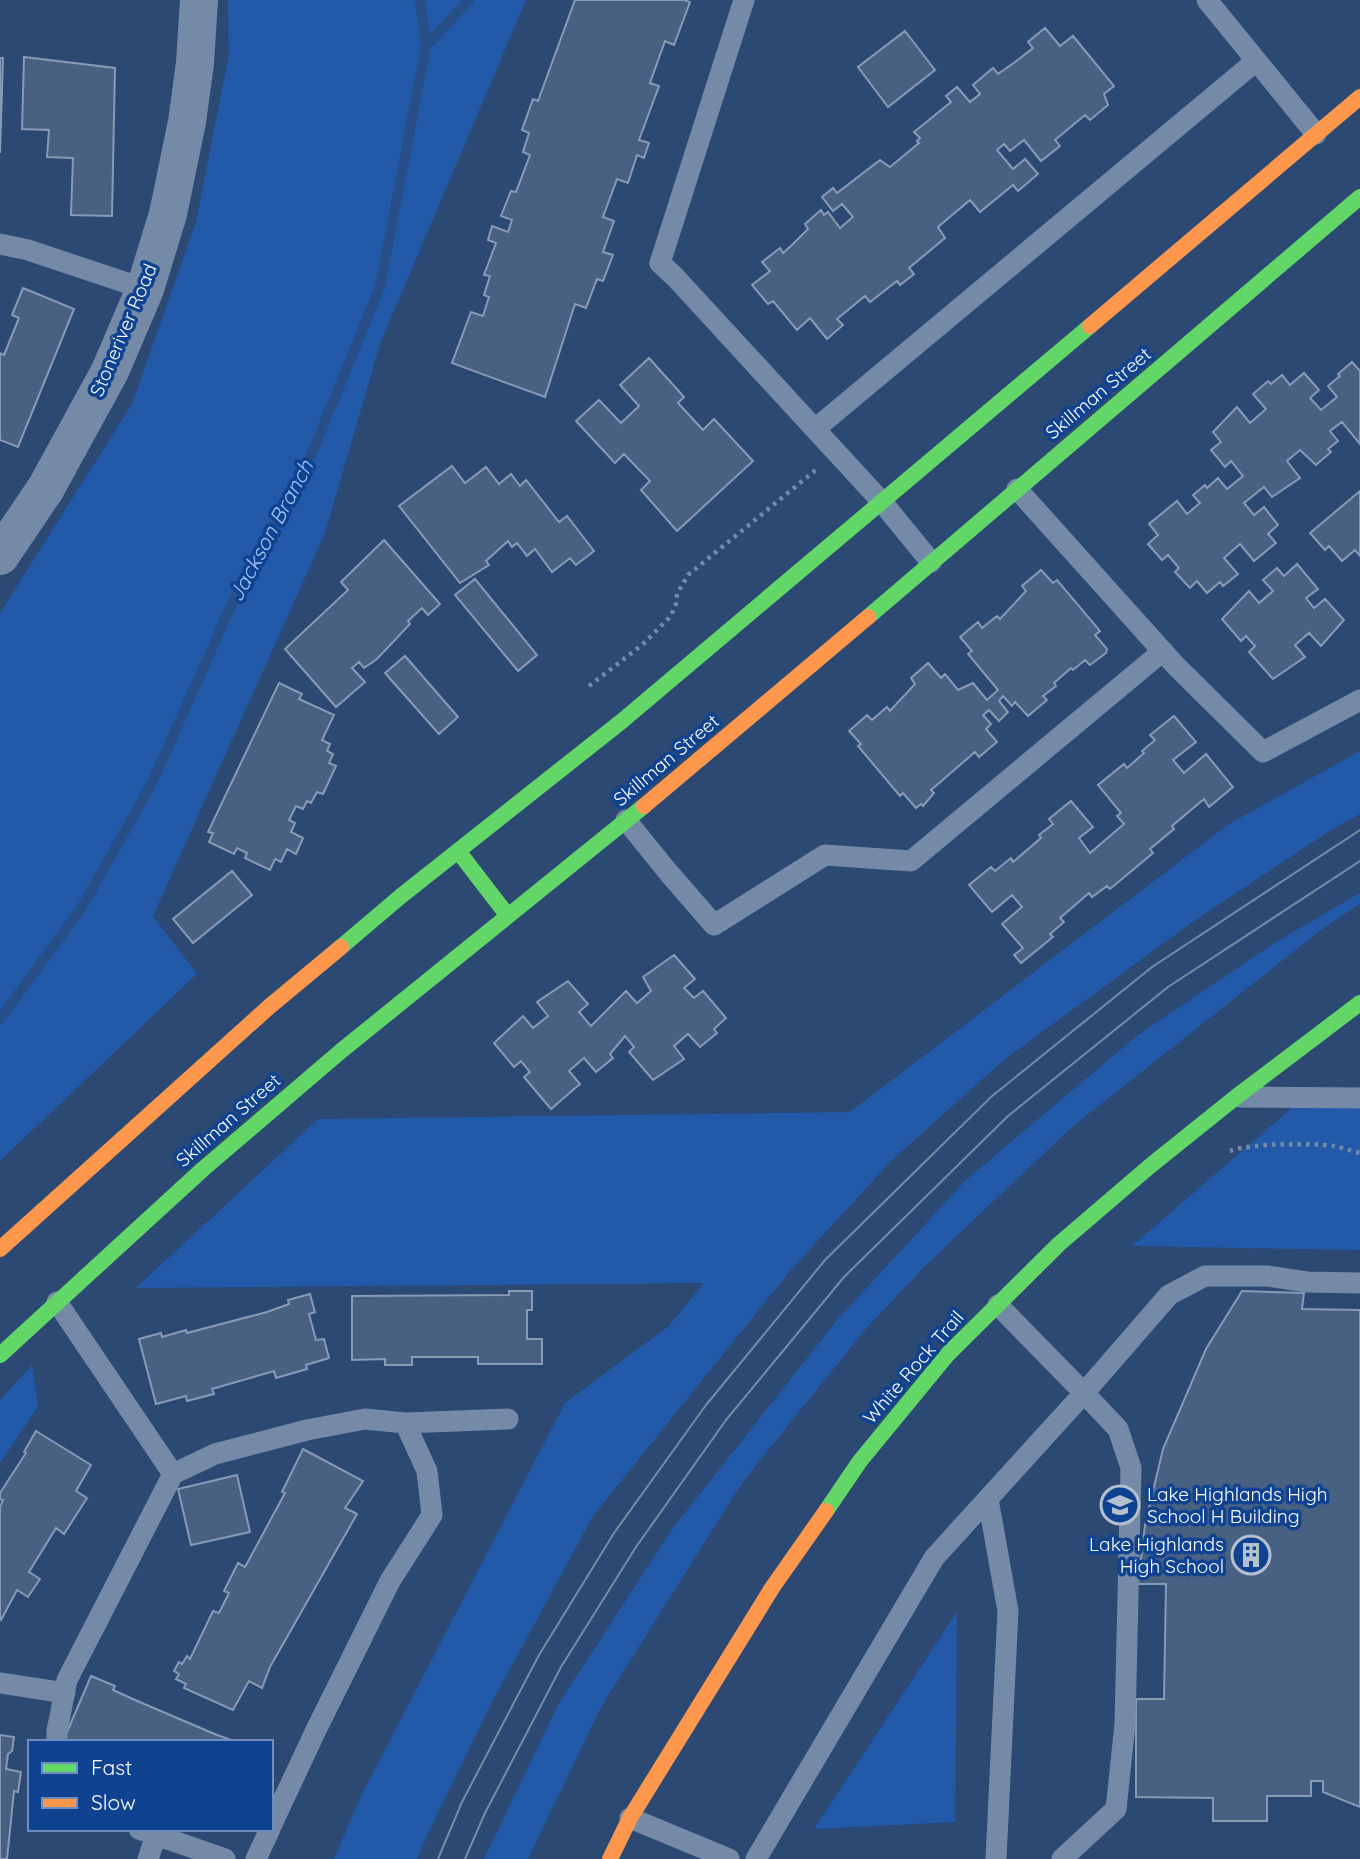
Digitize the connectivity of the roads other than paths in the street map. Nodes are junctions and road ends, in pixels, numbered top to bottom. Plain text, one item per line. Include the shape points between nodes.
1 (199, 0) edge
2 (744, 0) edge
3 (1206, 0) edge
4 (1256, 61) junction
5 (1360, 97) edge
6 (1316, 134) junction
7 (1360, 197) edge
8 (0, 244) edge
9 (145, 289) junction
10 (815, 429) junction
11 (1017, 489) junction
12 (882, 502) junction
13 (2, 551) edge
14 (931, 562) junction
15 (1163, 651) junction
16 (1360, 700) edge
17 (626, 820) junction
18 (458, 851) junction
19 (508, 916) junction
20 (1360, 1003) edge
21 (1236, 1097) junction
22 (1360, 1098) edge
23 (0, 1249) edge
24 (1360, 1283) edge
25 (57, 1302) junction
26 (998, 1305) junction
27 (0, 1355) edge
28 (1084, 1393) junction
29 (508, 1419) dead end
30 (405, 1423) junction
31 (173, 1474) junction
32 (988, 1499) junction
33 (0, 1683) edge
34 (65, 1693) junction
35 (57, 1740) edge
36 (630, 1818) junction
37 (273, 1824) edge
38 (270, 1831) edge
39 (148, 1832) edge
40 (148, 1859) edge
41 (225, 1859) edge
42 (256, 1859) edge
43 (611, 1859) edge
44 (729, 1859) edge
45 (756, 1859) edge
46 (996, 1859) edge
47 (1062, 1859) edge

1 - 9 street, Stoneriver Road via 187,122 168,214
2 - 10 lane via 660,263
3 - 4 lane
4 - 6 lane
4 - 10 lane
5 - 6 main road
6 - 12 main road
7 - 11 main road, Skillman Street
8 - 9 lane
9 - 13 street, Stoneriver Road via 110,371 46,488
10 - 12 lane
11 - 14 main road, Skillman Street
11 - 15 lane
12 - 14 lane
12 - 18 main road via 618,724
14 - 17 main road, Skillman Street
15 - 16 lane via 1263,752
15 - 17 lane via 911,861 825,855 714,925
17 - 19 main road, Skillman Street
18 - 19 main road
18 - 23 main road via 270,1006
19 - 25 main road, Skillman Street via 341,1051
20 - 21 main road, White Rock Trail
21 - 22 lane
21 - 26 main road, White Rock Trail via 1059,1244
24 - 28 lane via 1205,1276 1169,1295
25 - 27 main road, Skillman Street
25 - 31 lane
26 - 28 lane
26 - 36 main road, White Rock Trail via 948,1354 860,1461 772,1588
28 - 32 lane
28 - 47 lane via 1118,1429 1131,1468 1125,1724 1116,1809
29 - 30 lane
30 - 31 lane via 365,1419 306,1430 215,1454
30 - 37 lane via 427,1471 432,1515 390,1581
31 - 34 lane
32 - 45 lane via 933,1558
32 - 46 lane via 1008,1611
33 - 34 lane
34 - 35 lane
36 - 43 main road, White Rock Trail
36 - 44 lane
38 - 42 lane
39 - 40 lane
39 - 41 lane

